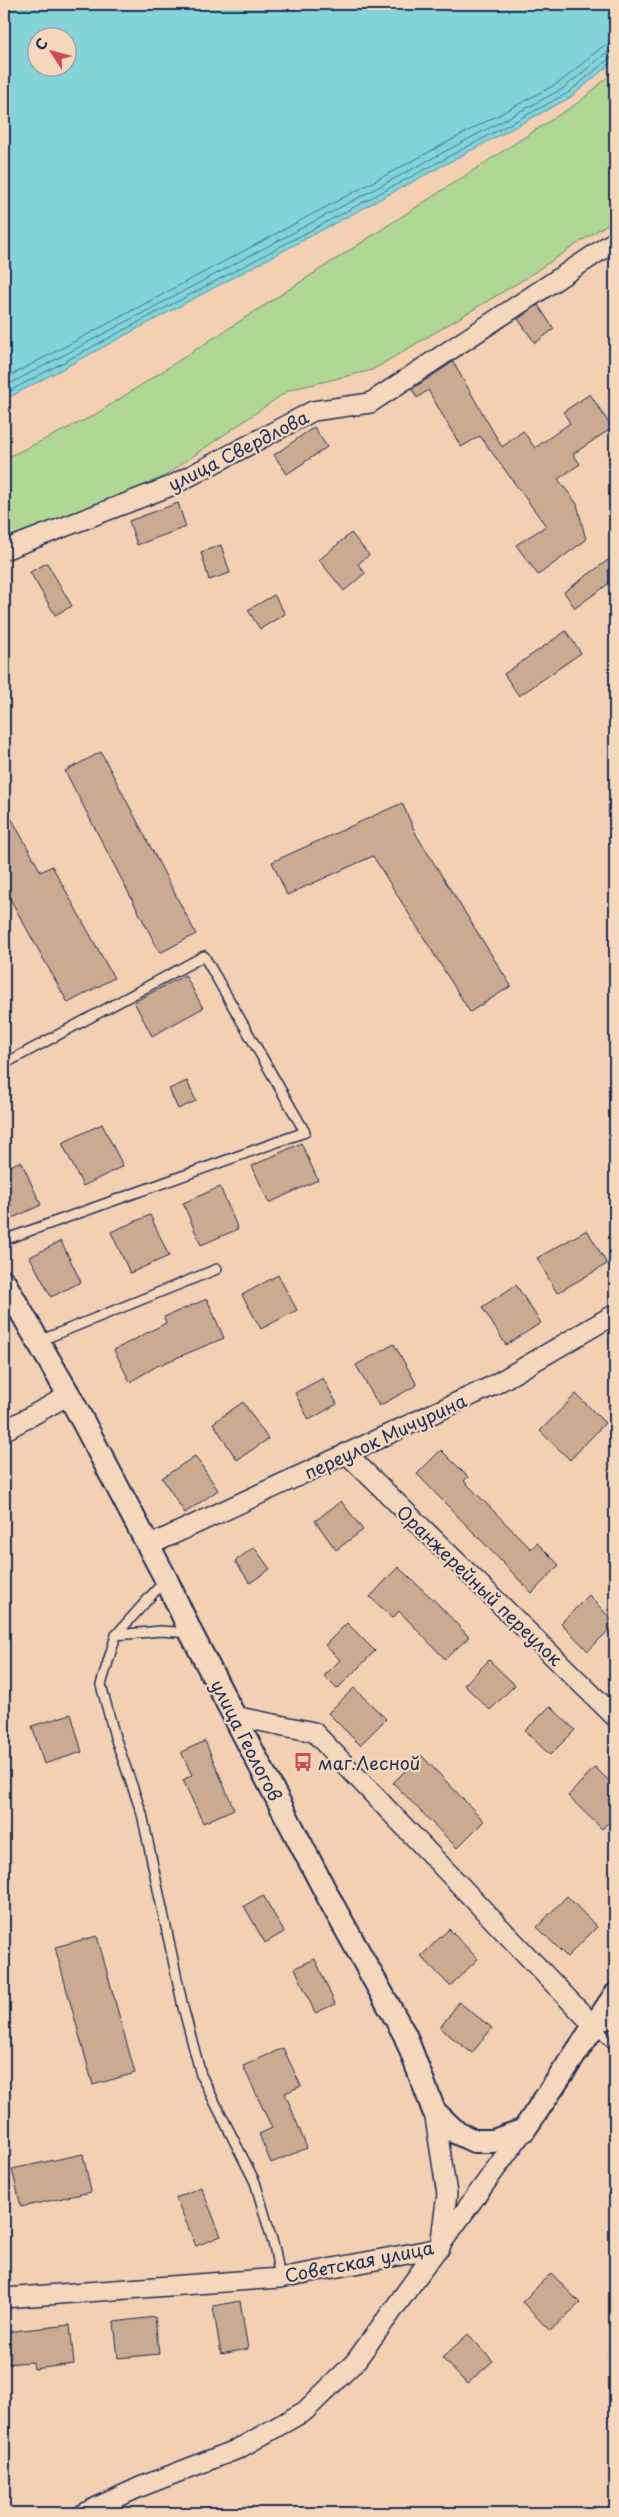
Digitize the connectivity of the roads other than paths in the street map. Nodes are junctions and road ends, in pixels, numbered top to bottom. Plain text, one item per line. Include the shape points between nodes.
1 (615, 241) edge
2 (4, 550) edge
3 (4, 1064) edge
4 (4, 1240) edge
5 (217, 1269) dead end
6 (4, 1282) edge
7 (615, 1314) edge
8 (36, 1342) junction
9 (69, 1396) junction
10 (4, 1431) edge
11 (346, 1453) junction
12 (148, 1546) junction
13 (166, 1578) junction
14 (191, 1633) junction
15 (116, 1635) junction
16 (234, 1716) junction
17 (615, 1717) edge
18 (615, 1995) edge
19 (605, 2025) edge
20 (615, 2046) edge
21 (434, 2111) junction
22 (524, 2130) junction
23 (440, 2248) junction
24 (280, 2278) junction
25 (4, 2298) edge
26 (84, 2513) edge

1 - 2 street, улица Свердлова via 370,403 313,411 171,486
3 - 4 lane via 204,956 305,1132
5 - 8 lane
6 - 8 street, улица Геологов
7 - 11 street, переулок Мичурина via 492,1386
8 - 9 street, улица Геологов
9 - 10 street
9 - 12 street, улица Геологов
11 - 12 street, переулок Мичурина
11 - 17 street, Оранжерейный переулок
12 - 13 street, улица Геологов
13 - 14 street, улица Геологов
13 - 15 lane
14 - 15 lane via 161,1630
14 - 16 street, улица Геологов
15 - 24 lane via 101,1685 142,1814 183,2007 201,2075 255,2182
16 - 19 street via 314,1732
16 - 21 street, улица Геологов via 405,2035
18 - 19 street, Советская улица
19 - 20 lane
19 - 22 street, Советская улица
21 - 22 street, улица Геологов via 456,2133 474,2141 494,2141
21 - 23 street via 447,2194
22 - 23 street, Советская улица
23 - 24 street, Советская улица
23 - 26 street via 355,2362 305,2410 238,2450 140,2487
24 - 25 street, Советская улица

